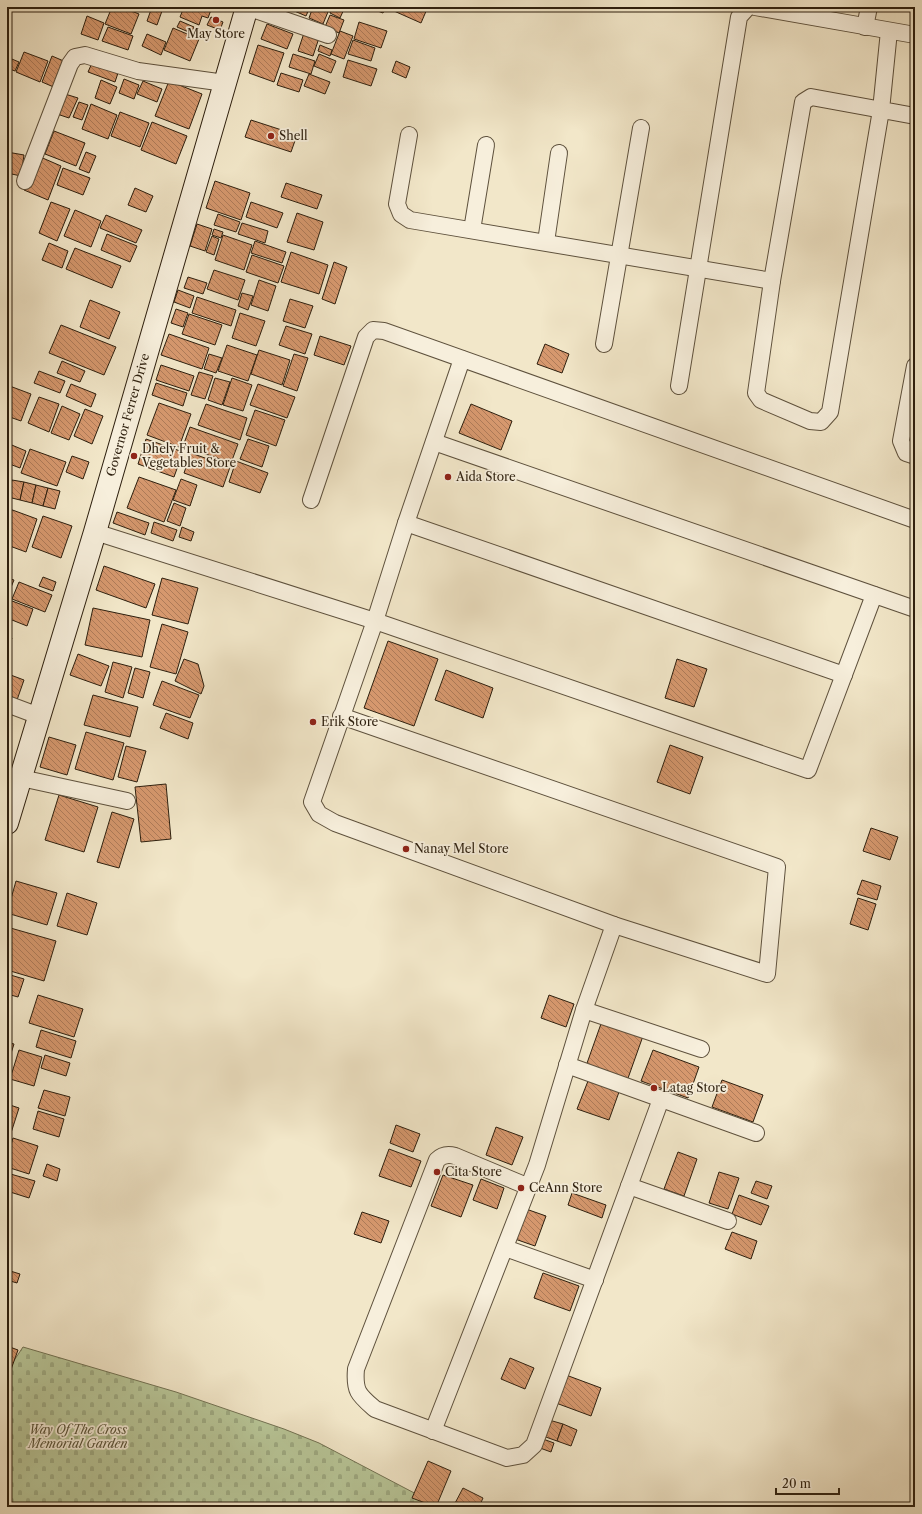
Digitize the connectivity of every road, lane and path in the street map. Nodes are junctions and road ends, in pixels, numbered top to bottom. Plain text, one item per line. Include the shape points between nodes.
1 (247, 7) edge
2 (748, 7) edge
3 (755, 7) edge
4 (869, 7) edge
5 (865, 27) junction
6 (889, 31) junction
7 (328, 35) dead end
8 (915, 35) edge
9 (225, 83) junction
10 (881, 110) junction
11 (915, 116) edge
12 (641, 128) dead end
13 (409, 135) dead end
14 (486, 145) dead end
15 (559, 153) dead end
16 (25, 181) dead end
17 (472, 230) junction
18 (546, 242) junction
19 (620, 255) junction
20 (698, 270) junction
21 (772, 281) junction
22 (604, 344) dead end
23 (462, 358) junction
24 (915, 366) edge
25 (679, 386) dead end
26 (434, 442) junction
27 (915, 456) edge
28 (311, 500) dead end
29 (915, 520) edge
30 (406, 523) junction
31 (94, 532) junction
32 (874, 595) junction
33 (915, 609) edge
34 (375, 621) junction
35 (844, 675) junction
36 (7, 704) edge
37 (39, 716) junction
38 (341, 716) junction
39 (21, 778) junction
40 (127, 801) dead end
41 (7, 823) edge
42 (614, 925) junction
43 (584, 1010) junction
44 (700, 1049) dead end
45 (567, 1065) junction
46 (661, 1099) junction
47 (756, 1133) dead end
48 (629, 1186) junction
49 (529, 1187) junction
50 (728, 1221) dead end
51 (505, 1248) junction
52 (595, 1280) junction
53 (433, 1431) junction

1 - 7 street
1 - 9 main road, Governor Ferrer Drive
2 - 20 street via 739,17
3 - 5 street
4 - 5 street
5 - 6 street
6 - 8 street
6 - 10 street
9 - 16 street via 138,70 85,55 75,57 70,64
9 - 31 main road, Governor Ferrer Drive
10 - 11 street
10 - 21 street via 811,97 803,102
10 - 21 street via 830,412 821,422 810,421 760,400 756,393
12 - 19 street
13 - 17 street via 397,204 401,214 410,220
14 - 17 street
15 - 18 street
17 - 18 street
18 - 19 street
19 - 20 street
19 - 22 street
20 - 21 street
20 - 25 street
23 - 26 street
23 - 28 street via 384,331 373,330 366,337
23 - 29 street
24 - 27 street via 901,441 906,453
26 - 30 street
26 - 32 street
30 - 34 street
30 - 35 street
31 - 34 street
31 - 37 main road, Governor Ferrer Drive
32 - 33 street
32 - 35 street
34 - 35 street via 808,770
34 - 38 street
36 - 37 street
37 - 39 main road, Governor Ferrer Drive
38 - 42 street via 312,802 319,814 335,823
38 - 42 street via 777,867 767,974
39 - 40 street
39 - 41 main road, Governor Ferrer Drive
42 - 43 street
43 - 44 street
43 - 45 street
45 - 46 street
45 - 49 street
46 - 47 street
46 - 48 street
48 - 50 street
48 - 52 street
49 - 51 street
49 - 53 street via 449,1154 440,1157 434,1165 356,1369 355,1383 360,1397 375,1410
51 - 52 street
51 - 53 street
52 - 53 street via 534,1445 523,1455 506,1458

